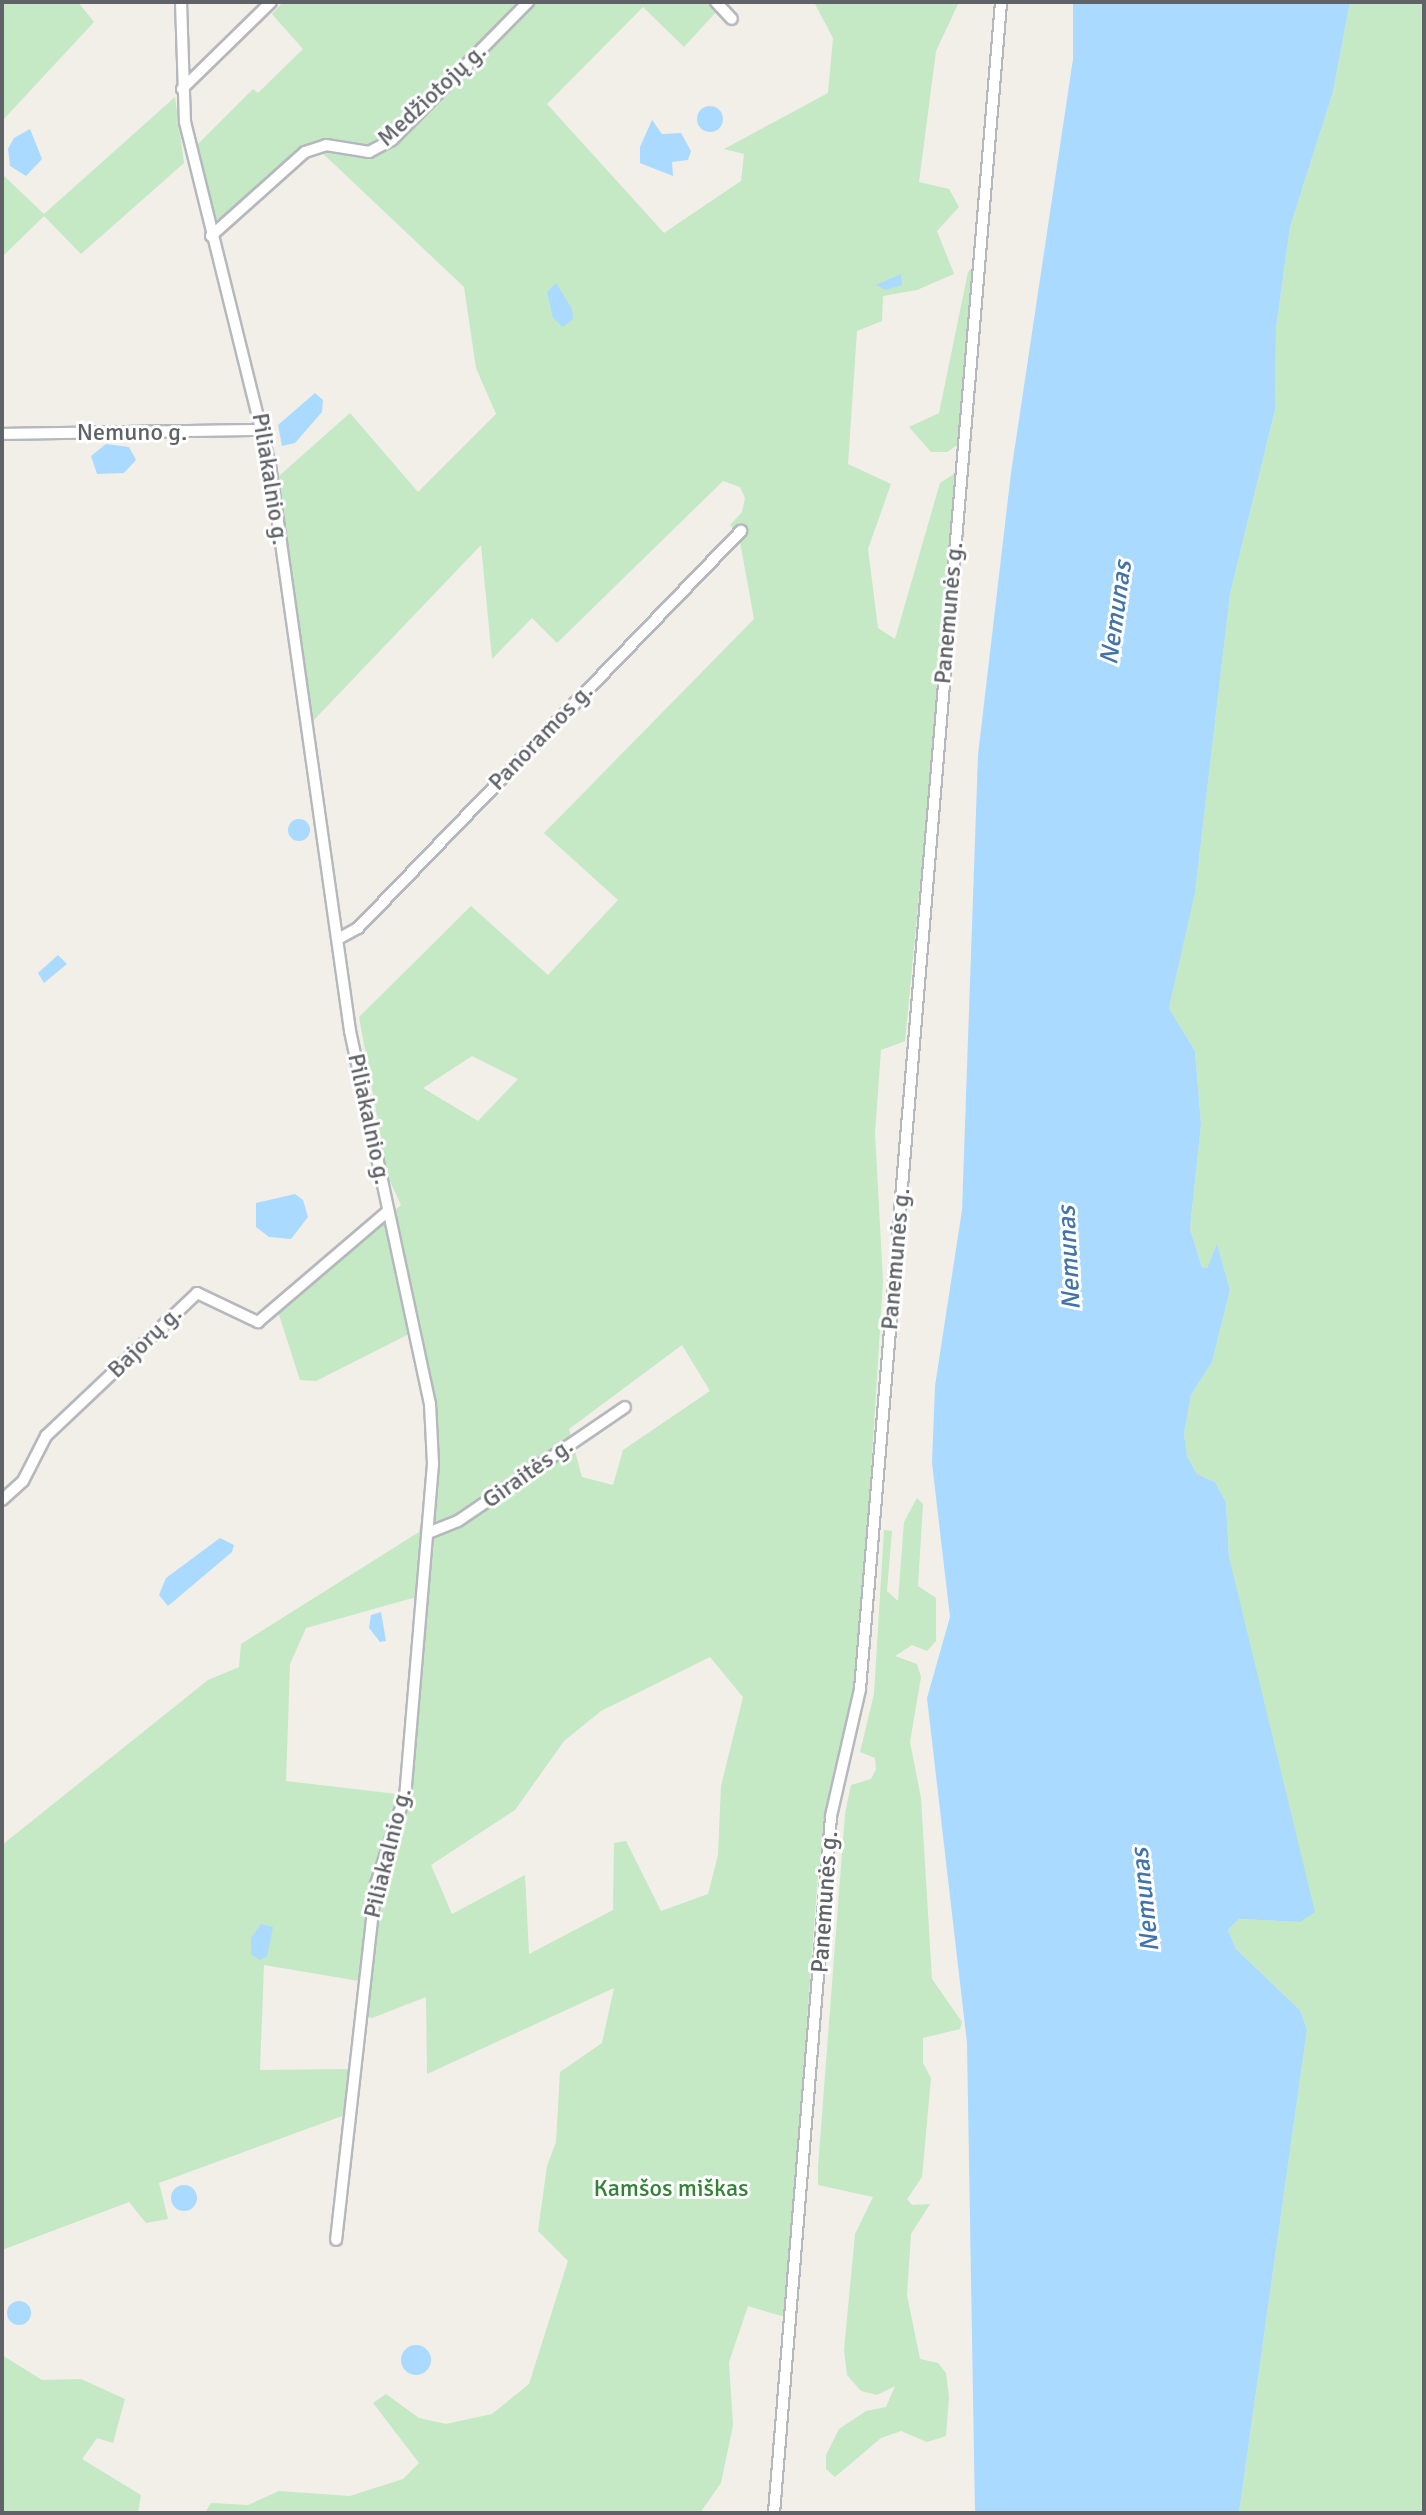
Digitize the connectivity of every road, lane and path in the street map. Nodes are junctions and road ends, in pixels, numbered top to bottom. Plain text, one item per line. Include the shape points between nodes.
1 (181, 2) edge
2 (271, 2) edge
3 (528, 2) edge
4 (716, 2) edge
5 (1001, 2) edge
6 (732, 19) dead end
7 (182, 89) junction
8 (211, 236) junction
9 (263, 430) junction
10 (2, 434) edge
11 (741, 531) dead end
12 (338, 939) junction
13 (388, 1211) junction
14 (625, 1407) dead end
15 (2, 1500) edge
16 (428, 1533) junction
17 (336, 2240) dead end
18 (774, 2513) edge

1 - 7 street, Piliakalnio g.
2 - 7 street
3 - 8 street, Medžiotojų g. via 392,140 369,152 326,145 305,152
4 - 6 street
5 - 18 street, Panemunės g. via 860,1689 831,1816
7 - 8 street, Piliakalnio g.
8 - 9 street, Piliakalnio g.
9 - 10 street, Nemuno g.
9 - 12 street, Piliakalnio g.
11 - 12 street, Panoramos g. via 358,928
12 - 13 street, Piliakalnio g. via 365,1115
13 - 15 street, Bajorų g. via 258,1322 197,1293 46,1436 23,1481
13 - 16 street, Piliakalnio g. via 430,1404
14 - 16 street, Giraitės g. via 458,1521
16 - 17 street, Piliakalnio g. via 405,1795 376,1884

